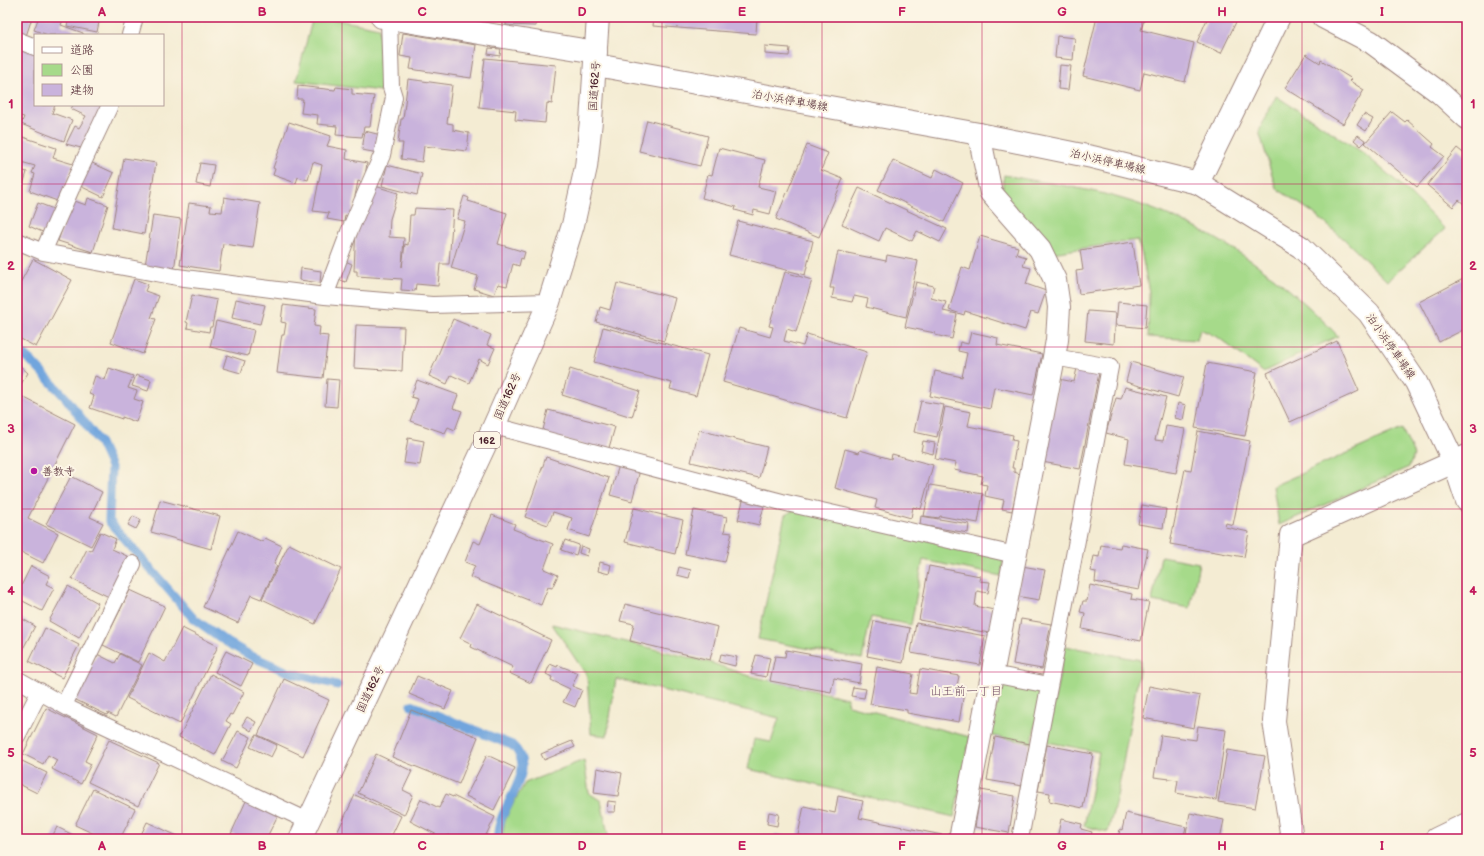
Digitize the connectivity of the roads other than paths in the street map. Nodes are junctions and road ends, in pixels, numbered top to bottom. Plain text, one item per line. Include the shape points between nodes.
1 (135, 17) edge
2 (598, 17) edge
3 (1279, 17) edge
4 (1323, 17) edge
5 (386, 18) edge
6 (130, 34) edge
7 (17, 40) edge
8 (34, 47) edge
9 (596, 59) junction
10 (110, 106) edge
11 (1467, 118) edge
12 (979, 134) junction
13 (1198, 183) junction
14 (17, 241) edge
15 (43, 252) junction
16 (325, 296) junction
17 (549, 302) junction
18 (1054, 358) junction
19 (494, 426) junction
20 (1461, 459) edge
21 (1467, 501) edge
22 (1015, 555) junction
23 (133, 564) dead end
24 (992, 674) junction
25 (17, 679) edge
26 (1050, 685) junction
27 (40, 691) junction
28 (64, 705) junction
29 (17, 736) edge
30 (1467, 824) edge
31 (304, 830) edge
32 (960, 839) edge
33 (1020, 839) edge
34 (1292, 839) edge
35 (1436, 839) edge

1 - 6 lane
2 - 9 main road, 国道162号 / 162
3 - 13 main road
4 - 11 main road via 1371,42 1440,93
5 - 9 main road, 泊小浜停車場線
5 - 16 lane via 394,97 382,155
7 - 8 lane
9 - 12 main road, 泊小浜停車場線
9 - 17 main road, 国道162号 / 162 via 586,167 573,224
10 - 15 lane
12 - 13 main road, 泊小浜停車場線 via 1092,157
12 - 18 main road via 991,193 1040,249 1055,280 1059,307
13 - 20 main road, 泊小浜停車場線 via 1301,247 1369,314 1416,382
14 - 15 lane
15 - 16 lane via 177,277
16 - 17 lane via 432,305
17 - 19 main road, 国道162号 / 162
18 - 22 main road
18 - 26 lane via 1110,367
19 - 22 lane via 782,502
19 - 31 main road, 国道162号 / 162
20 - 21 main road, 泊小浜停車場線
20 - 34 main road via 1291,535 1274,721
22 - 24 main road
23 - 28 lane
24 - 26 lane
24 - 32 main road
25 - 27 lane
26 - 33 lane
27 - 28 lane
27 - 29 lane
28 - 31 lane
30 - 35 main road

